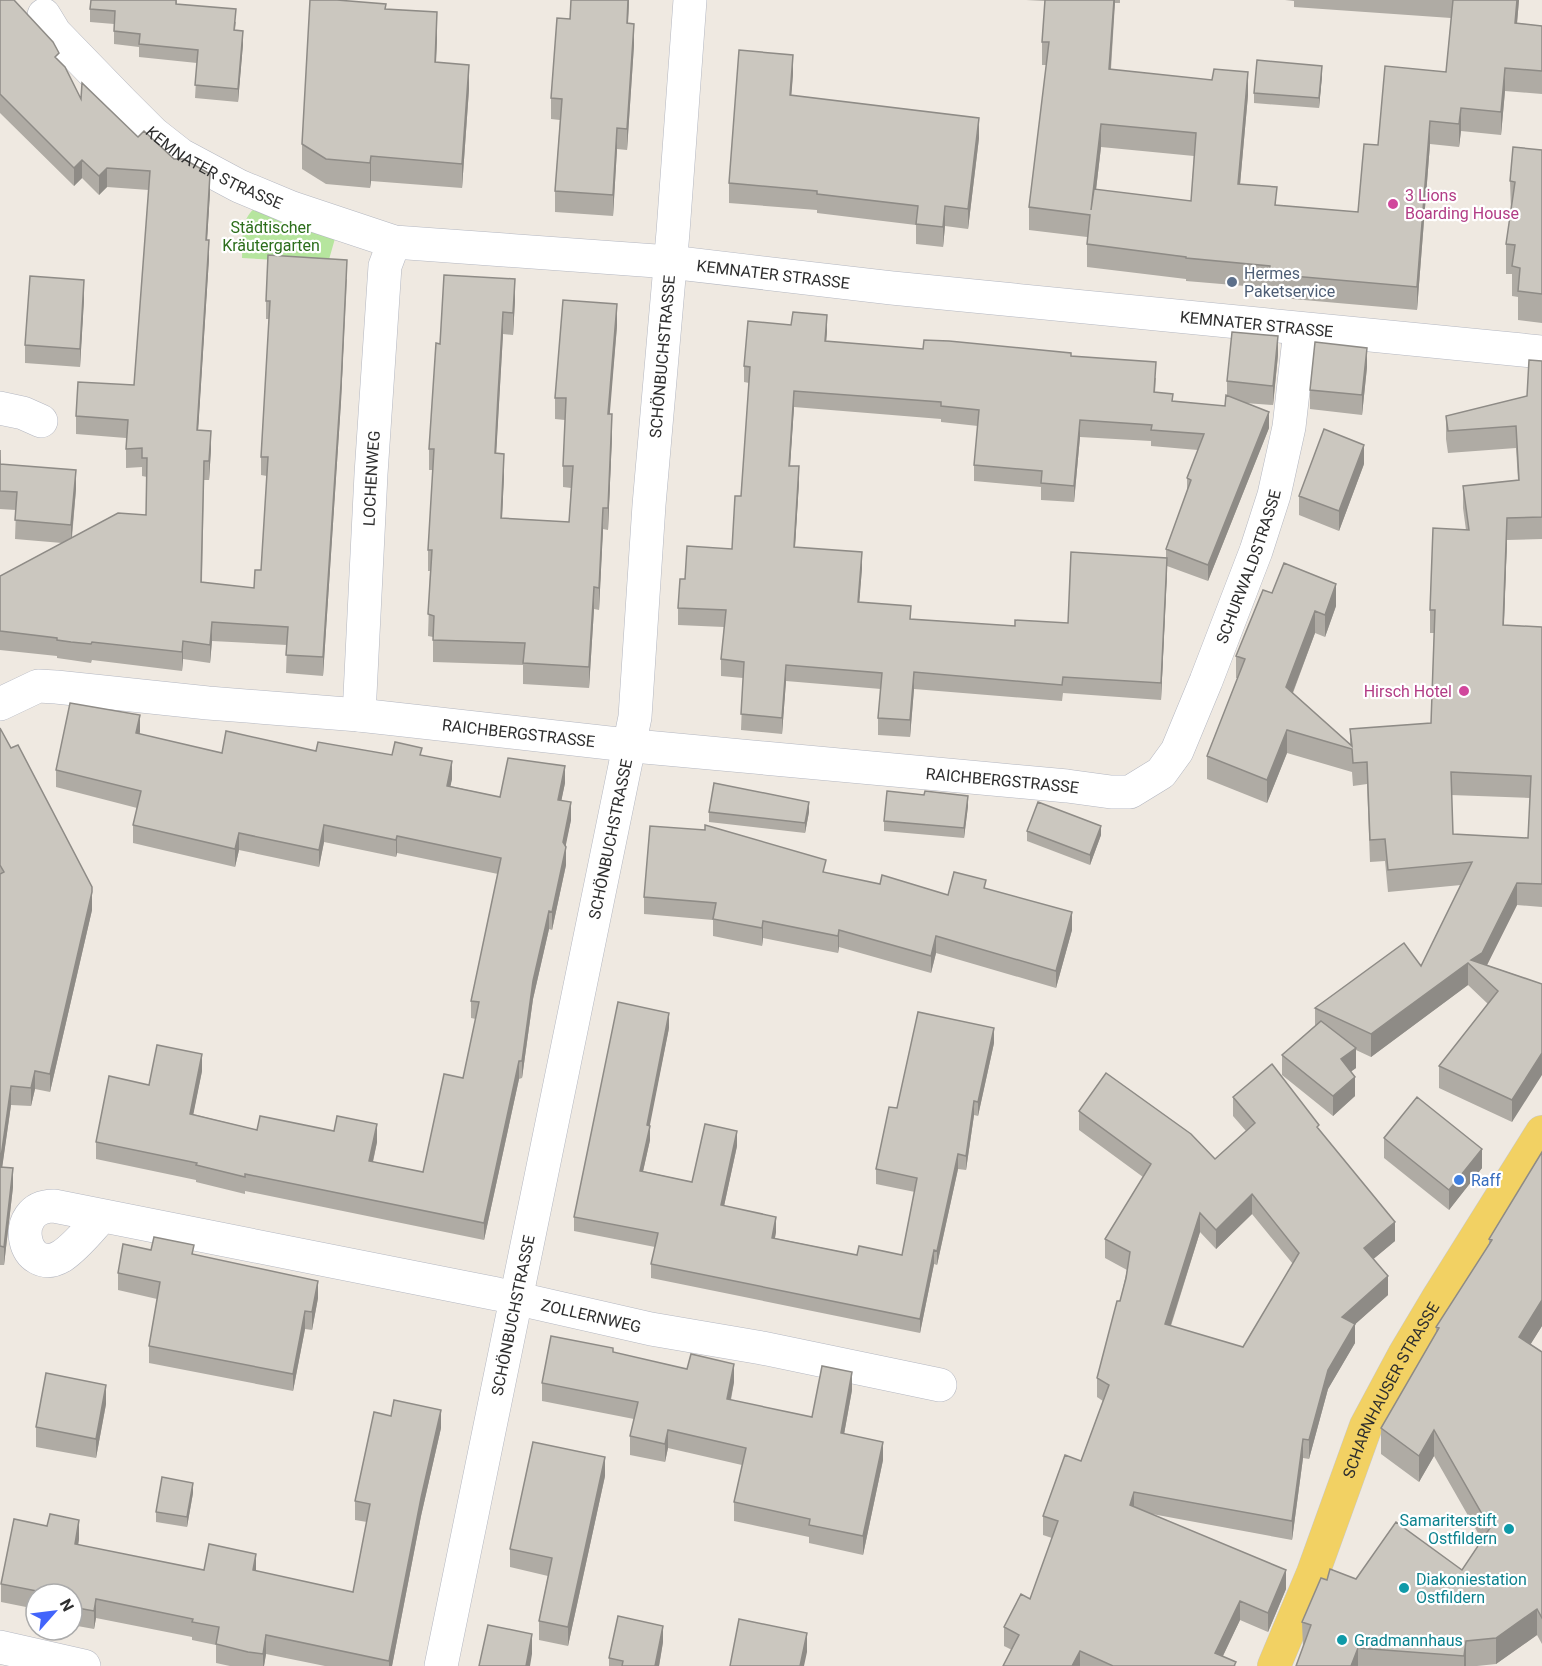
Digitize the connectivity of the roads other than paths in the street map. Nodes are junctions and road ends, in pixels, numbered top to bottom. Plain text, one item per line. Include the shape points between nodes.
1 (690, 0) edge
2 (44, 15) dead end
3 (394, 242) junction
4 (670, 262) junction
5 (1300, 330) junction
6 (1542, 352) edge
7 (0, 408) edge
8 (41, 421) dead end
9 (0, 704) edge
10 (359, 715) junction
11 (630, 745) junction
12 (1146, 784) joint
13 (1542, 1132) edge
14 (102, 1216) dead end
15 (516, 1299) junction
16 (940, 1385) dead end
17 (0, 1647) edge
18 (84, 1666) edge
19 (441, 1666) edge
20 (1274, 1666) edge

1 - 4 street, SCHÖNBUCHSTRASSE
2 - 3 street, KEMNATER STRASSE via 55,33 153,133 180,155 292,208
3 - 4 street, KEMNATER STRASSE
3 - 10 street, LOCHENWEG via 385,266
4 - 5 street, KEMNATER STRASSE
4 - 11 street, SCHÖNBUCHSTRASSE
5 - 6 street, KEMNATER STRASSE
5 - 12 street, SCHURWALDSTRASSE via 1283,458 1256,551 1177,751 1161,773
7 - 8 street
9 - 10 street, RAICHBERGSTRASSE via 38,686
10 - 11 street, RAICHBERGSTRASSE
11 - 12 street, RAICHBERGSTRASSE via 1111,792 1130,792
11 - 15 street, SCHÖNBUCHSTRASSE
13 - 20 main road, SCHARNHAUSER STRASSE via 1438,1298 1366,1426 1313,1573
14 - 15 street, ZOLLERNWEG
15 - 16 street, ZOLLERNWEG
15 - 19 street, SCHÖNBUCHSTRASSE
17 - 18 street

